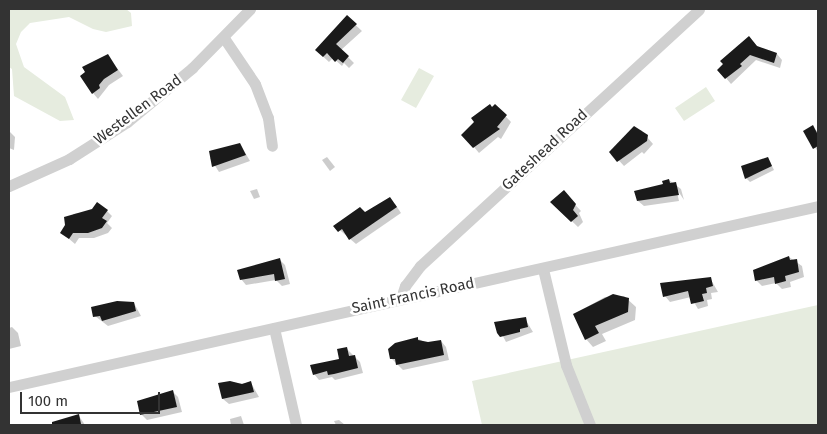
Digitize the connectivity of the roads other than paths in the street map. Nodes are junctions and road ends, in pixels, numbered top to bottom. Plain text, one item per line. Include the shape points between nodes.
1 (250, 9) edge
2 (699, 9) edge
3 (224, 38) junction
4 (272, 146) dead end
5 (9, 186) edge
6 (818, 206) edge
7 (543, 268) junction
8 (401, 298) junction
9 (274, 328) junction
10 (9, 387) edge
11 (296, 425) edge
12 (590, 425) edge

1 - 3 street, Westellen Road
2 - 8 street, Gateshead Road via 420,266 405,286
3 - 4 street via 258,91 268,118
3 - 5 street, Westellen Road via 165,92 112,132 55,166
6 - 7 street, Saint Francis Road
7 - 8 street, Saint Francis Road
7 - 12 street via 566,366
8 - 9 street, Saint Francis Road
9 - 10 street, Saint Francis Road
9 - 11 street

